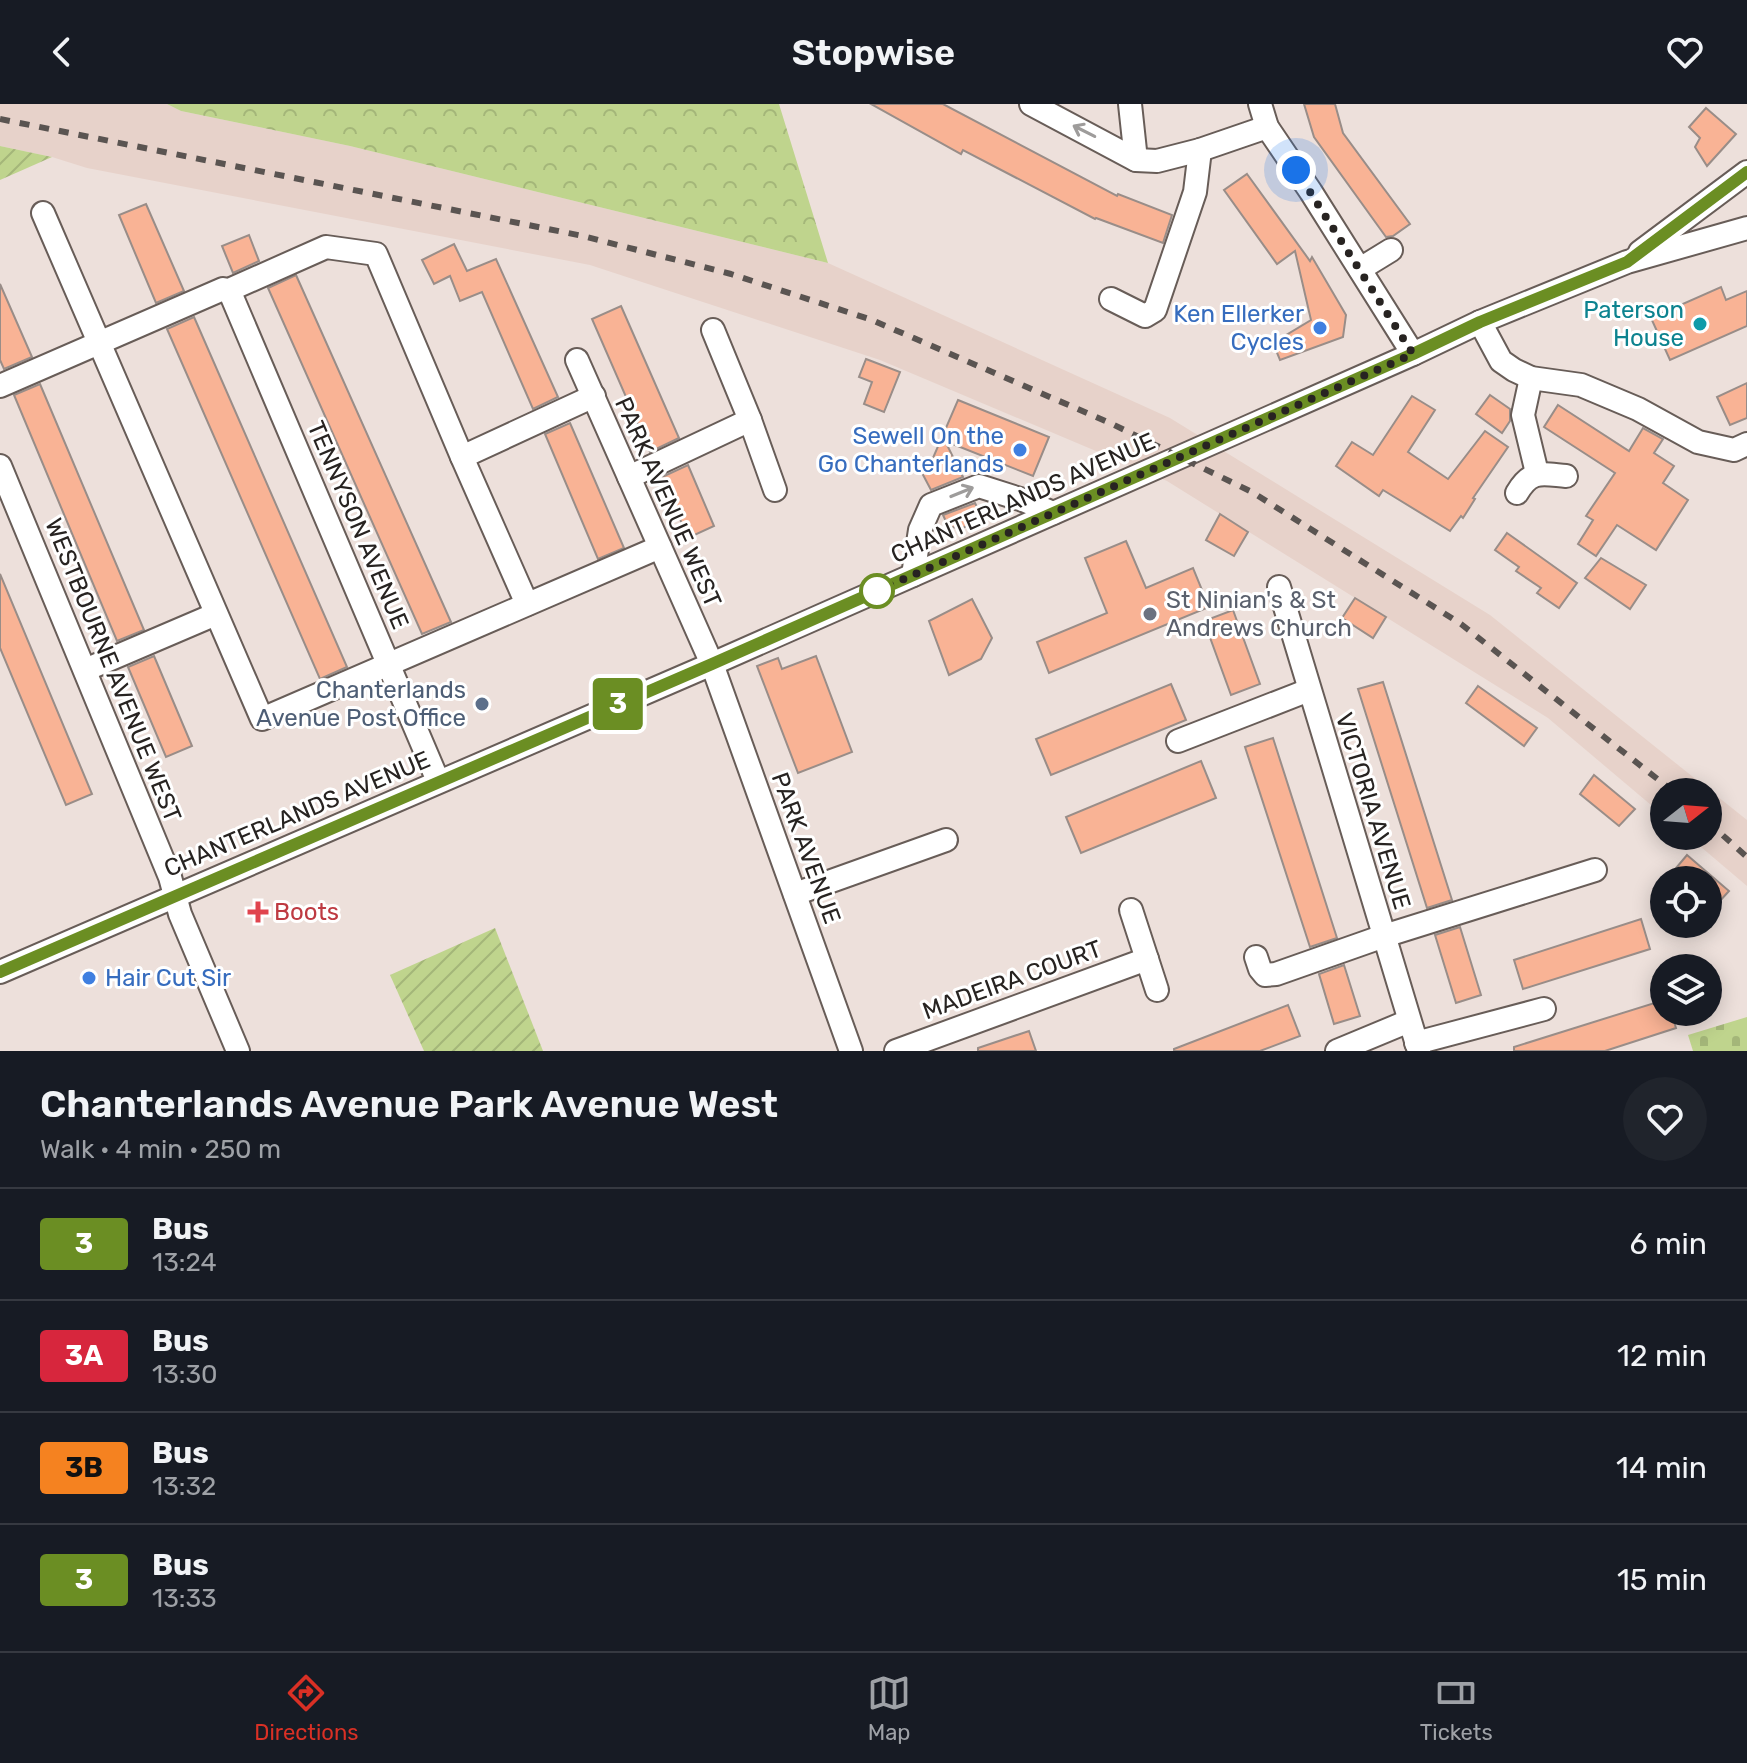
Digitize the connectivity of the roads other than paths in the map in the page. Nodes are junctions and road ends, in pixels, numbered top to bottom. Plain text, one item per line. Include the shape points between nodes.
1 (1031, 104) edge
2 (1130, 104) edge
3 (1260, 104) edge
4 (1267, 127) junction
5 (1200, 150) junction
6 (1136, 160) junction
7 (1747, 172) edge
8 (43, 213) dead end
9 (1747, 228) edge
10 (1391, 250) dead end
11 (1627, 262) junction
12 (1360, 269) junction
13 (229, 290) junction
14 (1111, 299) dead end
15 (1480, 322) junction
16 (713, 330) dead end
17 (98, 343) junction
18 (1413, 354) junction
19 (577, 360) dead end
20 (1531, 378) junction
21 (0, 386) edge
22 (594, 396) junction
23 (750, 420) junction
24 (1747, 444) edge
25 (462, 457) junction
26 (0, 466) edge
27 (1537, 473) junction
28 (1566, 476) dead end
29 (629, 477) junction
30 (775, 490) dead end
31 (1517, 493) dead end
32 (1053, 513) junction
33 (660, 547) junction
34 (913, 575) junction
35 (1279, 587) dead end
36 (527, 604) junction
37 (216, 614) junction
38 (389, 664) junction
39 (712, 664) junction
40 (85, 670) junction
41 (1309, 690) junction
42 (1178, 741) dead end
43 (438, 781) junction
44 (946, 840) dead end
45 (1595, 870) dead end
46 (795, 894) junction
47 (175, 895) junction
48 (1131, 910) dead end
49 (1384, 936) junction
50 (1256, 957) dead end
51 (1147, 959) junction
52 (0, 972) edge
53 (1157, 990) dead end
54 (1544, 1009) dead end
55 (1409, 1021) junction
56 (1418, 1047) edge
57 (238, 1051) edge
58 (851, 1051) edge
59 (896, 1051) edge
60 (1337, 1051) edge

6 -> 1 street
2 - 6 street
3 - 4 street
4 - 5 street
4 - 12 street
5 - 6 street via 1157,161
5 - 14 street via 1195,192 1155,310 1145,316
7 - 11 street, CHANTERLANDS AVENUE
8 - 17 street
9 - 11 street, CHANTERLANDS AVENUE
10 - 12 street
11 - 15 street, CHANTERLANDS AVENUE
12 - 18 street
13 - 17 street
13 - 25 street via 326,247 376,254
13 - 38 street, TENNYSON AVENUE
15 - 18 street, CHANTERLANDS AVENUE
15 - 20 street via 1501,361
16 - 23 street
17 - 21 street
17 - 37 street
18 - 32 street, CHANTERLANDS AVENUE
19 - 22 street, PARK AVENUE WEST
20 - 24 street via 1581,385 1698,442 1734,450
20 - 27 street via 1523,415
22 - 25 street
22 - 29 street, PARK AVENUE WEST
23 - 29 street
23 - 30 street
25 - 36 street
26 - 40 street, WESTBOURNE AVENUE WEST
27 - 28 street
27 - 31 street
29 - 33 street, PARK AVENUE WEST
32 - 34 street, CHANTERLANDS AVENUE
34 -> 32 street via 924,503 979,486
33 - 36 street
33 - 39 street, PARK AVENUE WEST
34 - 39 street, CHANTERLANDS AVENUE
35 - 41 street, VICTORIA AVENUE
36 - 38 street
37 - 38 street via 262,719
37 - 40 street
38 - 43 street, TENNYSON AVENUE
39 - 43 street, CHANTERLANDS AVENUE
39 - 46 street, PARK AVENUE
40 - 47 street, WESTBOURNE AVENUE WEST
41 - 42 street
41 - 49 street, VICTORIA AVENUE
43 - 47 street, CHANTERLANDS AVENUE
44 - 46 street
45 - 49 street
46 - 58 street, PARK AVENUE
47 - 52 street, CHANTERLANDS AVENUE
47 - 57 street, WESTBOURNE AVENUE WEST
48 - 51 street
49 - 50 street via 1276,974 1265,975
49 - 55 street, VICTORIA AVENUE
51 - 53 street
51 - 59 street, MADEIRA COURT
54 - 56 street
55 - 56 street, VICTORIA AVENUE
55 - 60 street

